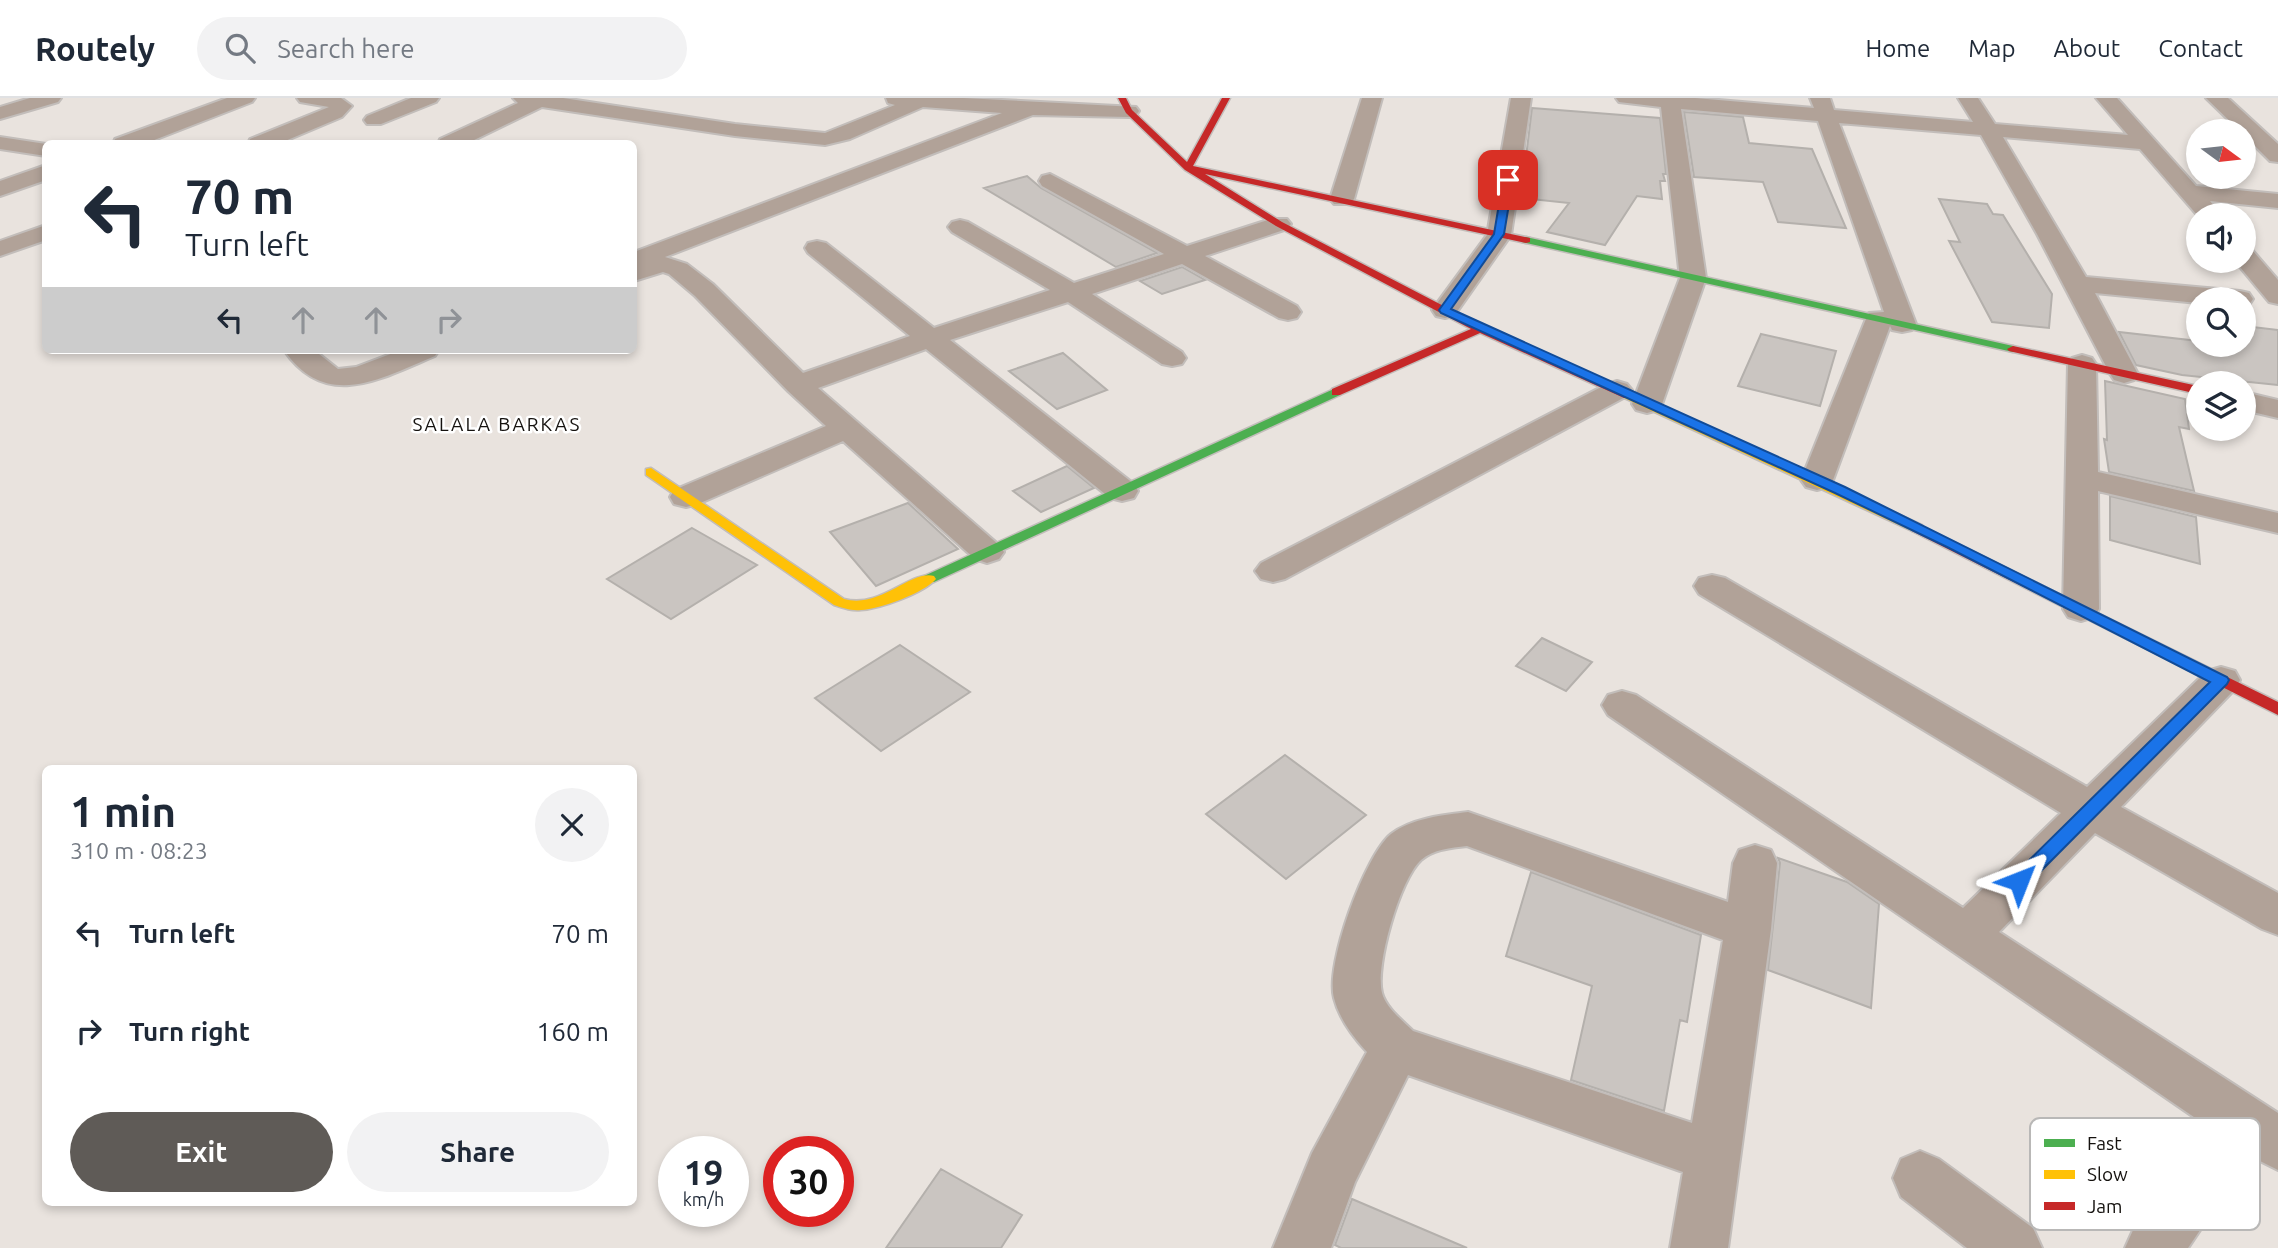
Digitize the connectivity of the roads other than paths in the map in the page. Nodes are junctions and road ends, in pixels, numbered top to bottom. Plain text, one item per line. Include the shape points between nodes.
1 (51, 98) edge
2 (245, 98) edge
3 (307, 98) edge
4 (429, 98) edge
5 (879, 98) edge
6 (1226, 98) edge
7 (1372, 98) edge
8 (1521, 98) edge
9 (1626, 98) edge
10 (1968, 98) edge
11 (2106, 98) edge
12 (2216, 98) edge
13 (530, 99) edge
14 (1670, 100) edge
15 (919, 101) junction
16 (1126, 104) edge
17 (1823, 107) edge
18 (1031, 109) junction
19 (0, 113) edge
20 (2241, 119) edge
21 (374, 120) dead end
22 (2256, 126) edge
23 (2278, 128) edge
24 (1989, 129) junction
25 (2256, 133) edge
26 (134, 140) edge
27 (268, 140) edge
28 (455, 140) edge
29 (0, 143) edge
30 (2147, 143) junction
31 (42, 149) edge
32 (2278, 156) edge
33 (1188, 168) junction
34 (42, 173) edge
35 (1050, 181) dead end
36 (0, 189) edge
37 (2190, 192) junction
38 (1342, 199) junction
39 (2278, 201) edge
40 (2200, 203) edge
41 (1279, 224) junction
42 (960, 227) dead end
43 (42, 233) edge
44 (1499, 234) junction
45 (817, 248) dead end
46 (0, 249) edge
47 (1182, 255) junction
48 (637, 259) edge
49 (2256, 271) edge
50 (637, 272) edge
51 (1693, 278) junction
52 (2076, 284) junction
53 (1071, 292) junction
54 (2186, 294) edge
55 (2277, 296) edge
56 (2256, 298) edge
57 (1445, 310) junction
58 (1288, 312) dead end
59 (1890, 321) junction
60 (1480, 329) junction
61 (930, 338) junction
62 (302, 354) edge
63 (414, 354) edge
64 (1172, 358) dead end
65 (2082, 364) junction
66 (2124, 374) junction
67 (798, 385) junction
68 (2186, 387) edge
69 (1617, 390) junction
70 (1647, 404) junction
71 (2256, 404) edge
72 (2278, 409) edge
73 (847, 428) junction
74 (652, 472) dead end
75 (2082, 478) junction
76 (1817, 480) junction
77 (1122, 491) junction
78 (686, 497) junction
79 (2278, 523) edge
80 (987, 552) junction
81 (1273, 571) dead end
82 (1712, 586) dead end
83 (2081, 609) junction
84 (2221, 680) junction
85 (1622, 705) dead end
86 (2278, 709) edge
87 (2091, 810) junction
88 (1755, 863) dead end
89 (2278, 916) edge
90 (1748, 929) junction
91 (1965, 934) junction
92 (1396, 1048) junction
93 (2239, 1118) edge
94 (1714, 1157) junction
95 (1920, 1178) dead end
96 (2170, 1230) edge
97 (1302, 1248) edge
98 (1699, 1248) edge
99 (2013, 1248) edge
100 (2154, 1248) edge

1 - 19 street
2 - 26 street
3 - 27 street via 342,106
4 - 21 street
5 - 15 street
6 - 33 street
7 - 38 street
8 - 44 street
9 - 14 street
10 - 24 street
11 - 30 street
12 - 20 street
13 - 15 street via 825,139
13 - 28 street
14 - 17 street
14 - 51 street
15 - 18 street
16 - 18 street
16 - 33 street
17 - 24 street
17 - 59 street
18 - 48 street
22 - 23 street
24 - 30 street
24 - 52 street
25 - 32 street
29 - 31 street
30 - 37 street
33 - 38 street
33 - 41 street
34 - 36 street
35 - 47 street
37 - 39 street
37 - 40 street
38 - 44 street
41 - 47 street
41 - 57 street
42 - 53 street
43 - 46 street
44 - 51 street
44 - 57 street
45 - 61 street
47 - 53 street
47 - 58 street
49 - 55 street
50 - 67 street via 663,264 690,265 704,290
51 - 59 street
51 - 70 street
52 - 54 street
52 - 66 street
53 - 61 street
53 - 64 street
55 - 56 street
57 - 60 street
59 - 65 street
59 - 76 street
60 - 69 street
60 - 77 street via 1268,421
61 - 67 street
61 - 77 street
62 - 63 street via 326,376 340,377
65 - 66 street
65 - 75 street
66 - 68 street
67 - 73 street
69 - 70 street
69 - 81 street
70 - 76 street
71 - 72 street
73 - 78 street
73 - 80 street
74 - 78 street
75 - 79 street
75 - 83 street
76 - 83 street
77 - 80 street
78 - 80 street via 853,608 869,606
82 - 87 street
83 - 84 street
84 - 86 street
84 - 87 street
85 - 91 street
87 - 89 street
87 - 91 street
88 - 90 street
90 - 92 street via 1468,828 1426,834 1399,854 1369,923 1357,967 1357,995 1372,1024
90 - 94 street
91 - 93 street
92 - 94 street
92 - 97 street via 1331,1172
94 - 98 street
95 - 99 street
96 - 100 street

